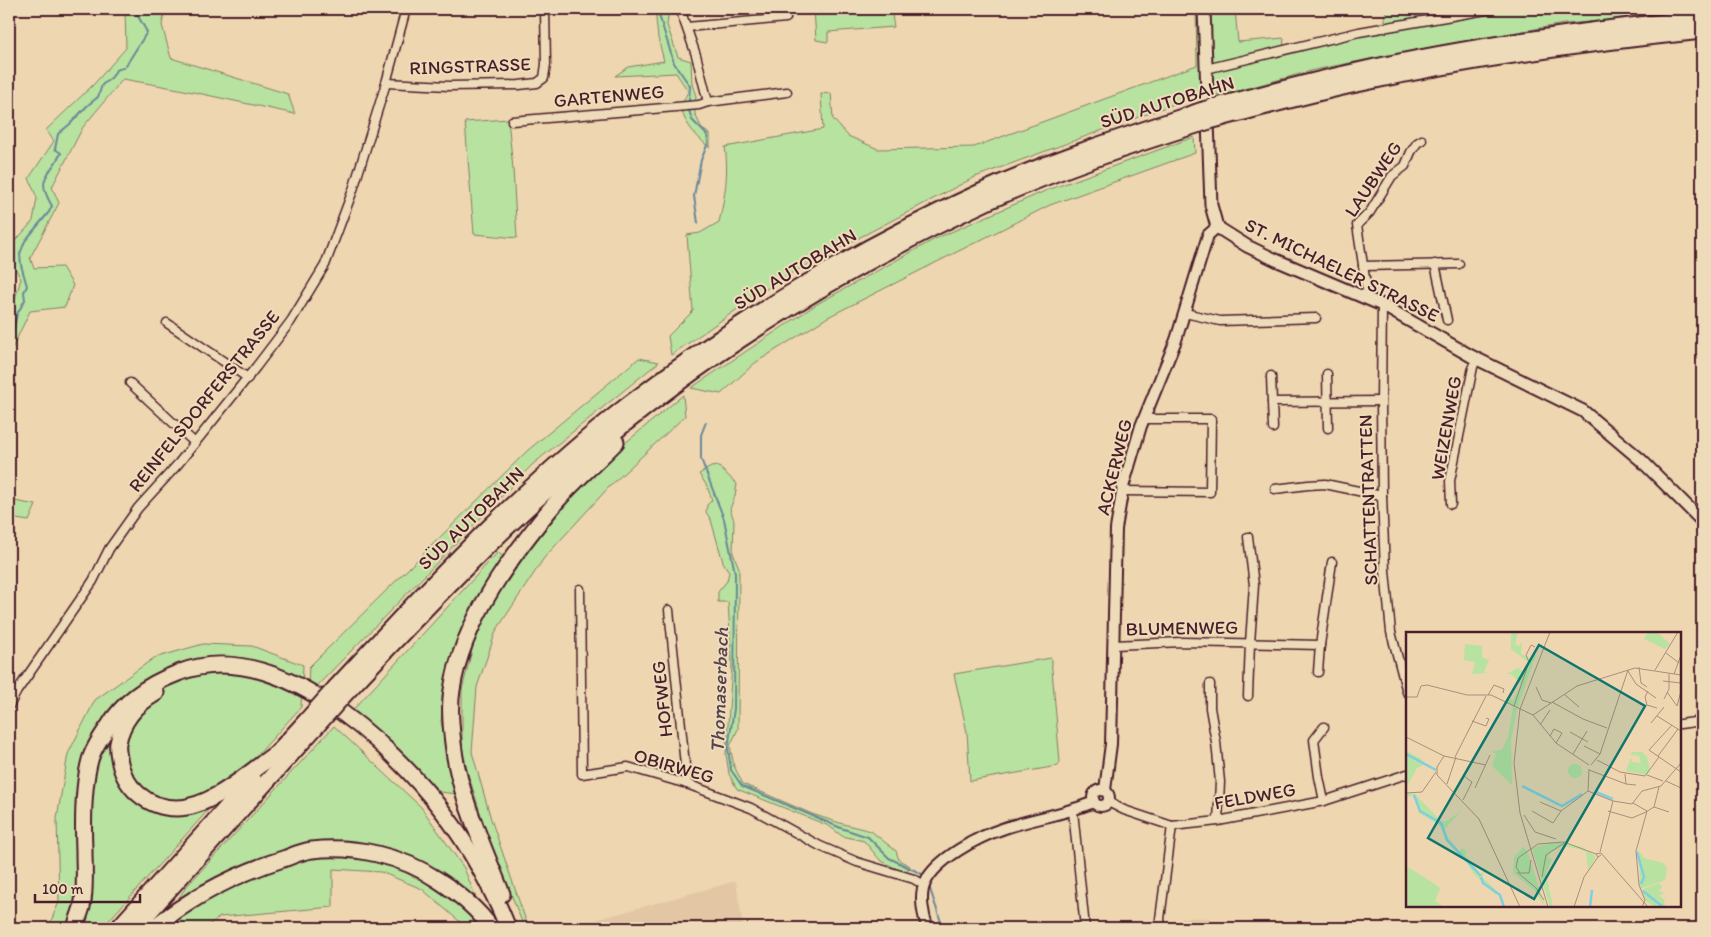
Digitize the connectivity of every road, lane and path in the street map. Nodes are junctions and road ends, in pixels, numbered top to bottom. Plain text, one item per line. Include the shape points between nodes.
1 (406, 9) edge
2 (545, 9) edge
3 (680, 9) edge
4 (1204, 9) edge
5 (1492, 9) edge
6 (786, 18) dead end
7 (1702, 18) edge
8 (687, 28) junction
9 (1702, 31) edge
10 (1206, 69) junction
11 (386, 83) junction
12 (787, 92) dead end
13 (708, 102) junction
14 (1207, 115) junction
15 (512, 121) dead end
16 (1422, 140) dead end
17 (1217, 227) junction
18 (1435, 264) junction
19 (1459, 264) dead end
20 (1363, 266) junction
21 (1368, 298) junction
22 (1382, 305) junction
23 (1185, 313) junction
24 (1316, 318) dead end
25 (1447, 320) dead end
26 (167, 323) dead end
27 (1476, 359) junction
28 (1328, 374) dead end
29 (1272, 376) dead end
30 (248, 378) junction
31 (130, 383) dead end
32 (656, 400) junction
33 (1381, 400) junction
34 (1328, 401) junction
35 (1272, 402) junction
36 (1144, 418) junction
37 (1273, 428) dead end
38 (1328, 428) dead end
39 (195, 443) junction
40 (1275, 489) dead end
41 (1122, 492) junction
42 (1382, 496) junction
43 (1451, 504) dead end
44 (1702, 521) edge
45 (1248, 537) dead end
46 (1332, 562) dead end
47 (580, 589) dead end
48 (669, 610) dead end
49 (1250, 643) junction
50 (1114, 645) junction
51 (1320, 645) junction
52 (1318, 672) dead end
53 (1210, 684) dead end
54 (1406, 688) edge
55 (341, 690) junction
56 (1248, 696) dead end
57 (9, 706) edge
58 (1702, 721) edge
59 (1681, 724) edge
60 (310, 725) junction
61 (1324, 727) dead end
62 (275, 754) junction
63 (1406, 774) edge
64 (687, 784) junction
65 (1105, 790) junction
66 (1324, 801) junction
67 (1094, 802) junction
68 (1108, 802) junction
69 (1073, 811) junction
70 (1218, 821) junction
71 (1172, 826) junction
72 (924, 885) junction
73 (74, 928) edge
74 (118, 928) edge
75 (135, 928) edge
76 (153, 928) edge
77 (491, 928) edge
78 (500, 928) edge
79 (508, 928) edge
80 (515, 928) edge
81 (928, 928) edge
82 (1085, 928) edge
83 (1161, 928) edge

1 - 11 street, REINFELSDORFERSTRASSE
2 - 11 street, RINGSTRASSE via 546,64 544,78 537,83 449,86
3 - 8 street
4 - 10 main road, ST. MICHAELER STRASSE
5 - 10 street via 1359,32
6 - 8 street
7 - 14 highway, SÜD AUTOBAHN via 1485,47 1354,72
8 - 13 street
9 - 14 highway, SÜD AUTOBAHN via 1490,58
10 - 17 main road, ST. MICHAELER STRASSE via 1211,205
11 - 30 street, REINFELSDORFERSTRASSE via 325,265 291,321
12 - 13 street, GARTENWEG
13 - 15 street, GARTENWEG
14 - 32 highway, SÜD AUTOBAHN via 992,200 916,236 826,285 767,322
14 - 55 highway, SÜD AUTOBAHN via 1083,150 988,188 910,225 820,274 720,338 629,404 513,504 416,599
16 - 20 street, LAUBWEG via 1357,225
17 - 21 main road, ST. MICHAELER STRASSE via 1276,260
17 - 23 street, ACKERWEG via 1208,235
18 - 19 street
18 - 20 street
18 - 25 street
20 - 21 street, LAUBWEG
21 - 22 main road, ST. MICHAELER STRASSE
22 - 27 main road, ST. MICHAELER STRASSE
22 - 33 street, SCHATTENTRATTEN
23 - 24 street via 1220,321
23 - 36 street, ACKERWEG
26 - 30 street
27 - 43 street, WEIZENWEG via 1450,482
27 - 44 main road, ST. MICHAELER STRASSE via 1583,410 1641,460
28 - 34 street
29 - 35 street
30 - 39 street, REINFELSDORFERSTRASSE
31 - 39 street
32 - 55 highway, SÜD AUTOBAHN via 520,514
32 - 80 highway via 642,420 558,500 524,544 495,584 459,657 451,692 457,768
33 - 34 street
33 - 42 street, SCHATTENTRATTEN
34 - 35 street
34 - 38 street
35 - 37 street
36 - 41 street, ACKERWEG
36 - 41 street via 1211,419 1210,492
39 - 57 street, REINFELSDORFERSTRASSE via 138,508 108,549 93,581
40 - 42 street via 1325,484
41 - 50 street, ACKERWEG via 1116,529
42 - 54 street, SCHATTENTRATTEN via 1391,632
45 - 49 street, BLUMENWEG via 1254,585
46 - 51 street
47 - 64 street, OBIRWEG via 582,774 628,767
48 - 64 street, HOFWEG
49 - 50 street, BLUMENWEG
49 - 51 street, BLUMENWEG
49 - 56 street, BLUMENWEG
50 - 65 street, ACKERWEG via 1111,744
51 - 52 street
53 - 70 street via 1220,782
55 - 60 highway, SÜD AUTOBAHN, bridge
58 - 59 street
60 - 62 highway, SÜD AUTOBAHN
60 - 75 highway, SÜD AUTOBAHN
61 - 66 street via 1314,740
62 - 74 highway, SÜD AUTOBAHN
62 - 78 highway via 228,790 202,803 177,808 155,805 137,794 125,780 117,745 129,716 146,699 177,682 211,674 245,676 274,684 305,699 344,726 378,753 418,796 452,838
63 - 66 street, FELDWEG
64 - 72 street, OBIRWEG via 751,808 820,846 857,862
65 - 67 street via 1094,792
65 - 68 street
66 - 70 street, FELDWEG
67 - 68 street via 1102,806
67 - 69 street
68 - 71 street, FELDWEG
69 - 72 street via 985,836 950,856
69 - 82 street
70 - 71 street, FELDWEG
71 - 83 street
72 - 81 street via 922,904
73 - 79 highway via 82,906 86,776 91,758 109,725 130,699 158,680 192,667 227,665 258,668 298,685 347,717 388,751 420,784 462,839
76 - 77 highway via 211,889 243,873 310,850 370,852 401,861 428,873 460,896

